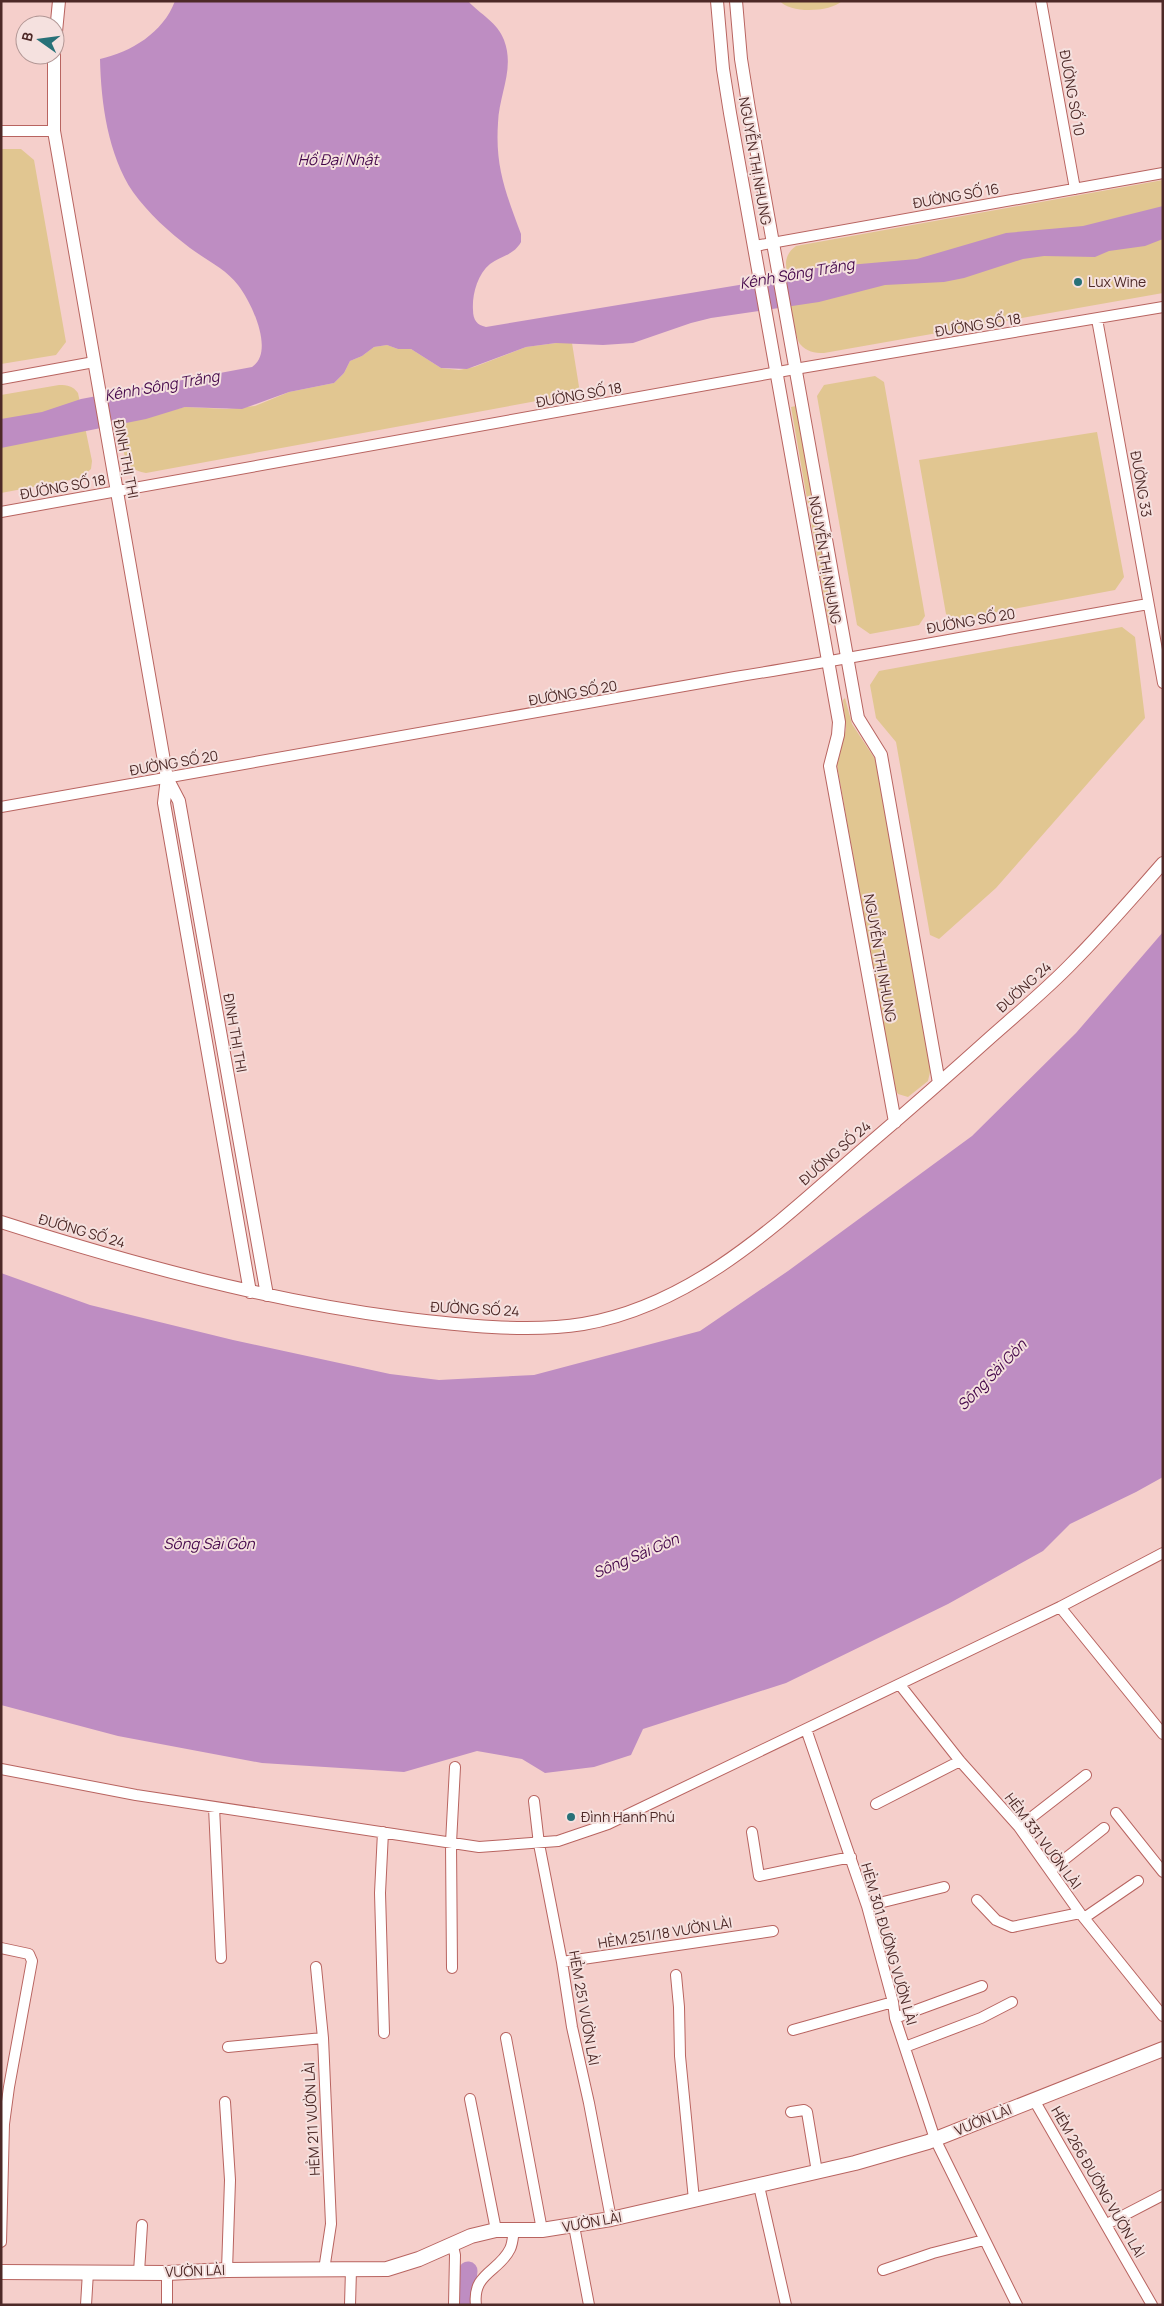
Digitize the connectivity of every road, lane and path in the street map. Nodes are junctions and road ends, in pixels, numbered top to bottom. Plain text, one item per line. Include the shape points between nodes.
1 (59, 1) edge
2 (717, 1) edge
3 (736, 1) edge
4 (1041, 1) edge
5 (58, 15) edge
6 (54, 65) edge
7 (1, 131) edge
8 (54, 132) junction
9 (1163, 173) edge
10 (1075, 189) junction
11 (773, 243) junction
12 (755, 246) junction
13 (1163, 307) edge
14 (1097, 319) junction
15 (94, 362) junction
16 (795, 369) junction
17 (778, 372) junction
18 (1, 379) edge
19 (118, 492) junction
20 (1, 512) edge
21 (1148, 604) junction
22 (847, 659) junction
23 (828, 662) junction
24 (1163, 683) edge
25 (167, 778) junction
26 (1, 807) edge
27 (1163, 863) edge
28 (939, 1083) junction
29 (895, 1122) junction
30 (1, 1222) edge
31 (250, 1292) junction
32 (267, 1295) junction
33 (1163, 1553) edge
34 (1060, 1607) junction
35 (900, 1685) junction
36 (806, 1729) junction
37 (1163, 1734) edge
38 (960, 1761) junction
39 (455, 1768) dead end
40 (1, 1769) edge
41 (1086, 1775) dead end
42 (534, 1801) dead end
43 (876, 1804) dead end
44 (214, 1807) junction
45 (1116, 1813) dead end
46 (1019, 1827) junction
47 (1104, 1828) dead end
48 (382, 1832) junction
49 (752, 1832) dead end
50 (451, 1843) junction
51 (539, 1844) junction
52 (851, 1857) junction
53 (1051, 1870) junction
54 (1163, 1872) edge
55 (1138, 1881) dead end
56 (944, 1887) dead end
57 (977, 1900) dead end
58 (867, 1906) junction
59 (1082, 1915) junction
60 (772, 1931) dead end
61 (1, 1948) edge
62 (221, 1958) dead end
63 (562, 1962) junction
64 (316, 1967) dead end
65 (452, 1968) dead end
66 (676, 1975) dead end
67 (982, 1986) dead end
68 (893, 2002) junction
69 (1012, 2002) dead end
70 (1163, 2016) edge
71 (894, 2018) junction
72 (793, 2030) dead end
73 (384, 2033) dead end
74 (323, 2038) junction
75 (506, 2038) dead end
76 (228, 2047) dead end
77 (905, 2047) junction
78 (1163, 2049) edge
79 (470, 2099) dead end
80 (1034, 2100) junction
81 (225, 2102) dead end
82 (791, 2112) dead end
83 (936, 2139) junction
84 (817, 2172) junction
85 (759, 2186) junction
86 (1163, 2195) edge
87 (694, 2200) junction
88 (611, 2219) junction
89 (1107, 2224) junction
90 (142, 2225) dead end
91 (574, 2226) junction
92 (514, 2229) junction
93 (496, 2230) junction
94 (542, 2230) junction
95 (984, 2240) junction
96 (1, 2242) edge
97 (453, 2246) junction
98 (227, 2270) junction
99 (324, 2270) junction
100 (352, 2270) junction
101 (883, 2270) dead end
102 (1, 2272) edge
103 (88, 2272) junction
104 (139, 2272) junction
105 (167, 2273) junction
106 (86, 2305) edge
107 (167, 2305) edge
108 (350, 2305) edge
109 (454, 2305) edge
110 (476, 2305) edge
111 (589, 2305) edge
112 (786, 2305) edge
113 (1017, 2305) edge
114 (1152, 2305) edge

1 - 5 street
2 - 12 street, NGUYỄN THỊ NHUNG via 723,69
3 - 11 street, NGUYỄN THỊ NHUNG via 748,101
4 - 10 street, ĐƯỜNG SỐ 10
6 - 8 street, ĐINH THỊ THI
7 - 8 street
8 - 15 street, ĐINH THỊ THI
9 - 10 street, ĐƯỜNG SỐ 16
10 - 11 street, ĐƯỜNG SỐ 16
11 - 12 street, ĐƯỜNG SỐ 16
11 - 16 street, NGUYỄN THỊ NHUNG
12 - 17 street, NGUYỄN THỊ NHUNG
13 - 14 street, ĐƯỜNG SỐ 18
14 - 16 street, ĐƯỜNG SỐ 18
14 - 21 street, ĐƯỜNG 33
15 - 18 street
15 - 19 street, ĐINH THỊ THI
16 - 17 street, ĐƯỜNG SỐ 18
16 - 22 street, NGUYỄN THỊ NHUNG
17 - 19 street, ĐƯỜNG SỐ 18
17 - 23 street, NGUYỄN THỊ NHUNG
19 - 20 street, ĐƯỜNG SỐ 18
19 - 25 street, ĐINH THỊ THI
21 - 22 street, ĐƯỜNG SỐ 20
21 - 24 street, ĐƯỜNG 33
22 - 23 street, ĐƯỜNG SỐ 20
22 - 28 street, NGUYỄN THỊ NHUNG via 858,718 881,755
23 - 25 street, ĐƯỜNG SỐ 20
23 - 29 street, NGUYỄN THỊ NHUNG via 840,722 830,766
25 - 26 street, ĐƯỜNG SỐ 20
25 - 31 street, ĐINH THỊ THI via 164,803
25 - 32 street, ĐINH THỊ THI via 179,800
27 - 28 street, ĐƯỜNG 24 via 1070,966
28 - 29 street, ĐƯỜNG 24
29 - 32 street, ĐƯỜNG SỐ 24 via 745,1250 653,1303 611,1317 581,1324 528,1327 440,1323 336,1309
30 - 31 street, ĐƯỜNG SỐ 24 via 72,1245
31 - 32 street, ĐƯỜNG SỐ 24
33 - 34 street
34 - 35 street
34 - 37 street
35 - 36 street
35 - 38 street, HẺM 331 VƯỜN LÀI
36 - 51 street via 608,1824
36 - 52 street, HẺM 301 ĐƯỜNG VƯỜN LÀI
38 - 43 street
38 - 46 street, HẺM 331 VƯỜN LÀI
39 - 50 street
40 - 44 street
41 - 46 street
42 - 51 street, HẺM 251 VƯỜN LÀI
44 - 48 street
44 - 62 street
45 - 54 street
46 - 53 street, HẺM 331 VƯỜN LÀI
47 - 53 street
48 - 50 street
48 - 73 street via 380,1892
49 - 52 street via 759,1876
50 - 51 street via 479,1847
50 - 65 street
51 - 63 street, HẺM 251 VƯỜN LÀI
52 - 58 street, HẺM 301 ĐƯỜNG VƯỜN LÀI
53 - 59 street, HẺM 331 VƯỜN LÀI
55 - 59 street
56 - 58 street
57 - 59 street via 996,1920 1012,1927
58 - 68 street, HẺM 301 ĐƯỜNG VƯỜN LÀI
59 - 70 street, HẺM 331 VƯỜN LÀI
60 - 63 street, HẺM 251/18 VƯỜN LÀI
61 - 96 street via 30,1954 32,1961 4,2124
63 - 88 street, HẺM 251 VƯỜN LÀI
64 - 74 street, HẺM 211 VƯỜN LÀI
66 - 87 street
67 - 71 street
68 - 71 street, HẺM 301 ĐƯỜNG VƯỜN LÀI
68 - 72 street
69 - 77 street via 981,2018
71 - 77 street, HẺM 301 ĐƯỜNG VƯỜN LÀI
74 - 76 street
74 - 99 street, HẺM 211 VƯỜN LÀI via 331,2224
75 - 94 street
77 - 83 street, HẺM 301 ĐƯỜNG VƯỜN LÀI
78 - 80 main road, VƯỜN LÀI
79 - 93 street
80 - 83 main road, VƯỜN LÀI
80 - 89 street, HẺM 266 ĐƯỜNG VƯỜN LÀI
81 - 98 street via 230,2180
82 - 84 street via 807,2112
83 - 84 main road, VƯỜN LÀI
83 - 95 street, HẺM 301 ĐƯỜNG VƯỜN LÀI
84 - 85 main road, VƯỜN LÀI
85 - 87 main road, VƯỜN LÀI
85 - 112 street
86 - 89 street
87 - 88 main road, VƯỜN LÀI
88 - 91 main road, VƯỜN LÀI
89 - 114 street, HẺM 266 ĐƯỜNG VƯỜN LÀI
90 - 104 street
91 - 94 main road, VƯỜN LÀI
91 - 111 street
92 - 93 main road, VƯỜN LÀI
92 - 94 main road, VƯỜN LÀI
92 - 110 street via 510,2248 478,2284
93 - 97 main road, VƯỜN LÀI via 472,2236
95 - 101 street
95 - 113 street, HẺM 301 ĐƯỜNG VƯỜN LÀI
97 - 100 main road, VƯỜN LÀI via 387,2270
97 - 109 street
98 - 99 main road, VƯỜN LÀI
98 - 105 main road, VƯỜN LÀI
99 - 100 main road, VƯỜN LÀI
100 - 108 street
102 - 103 main road, VƯỜN LÀI
103 - 104 main road, VƯỜN LÀI
103 - 106 street
104 - 105 main road, VƯỜN LÀI
105 - 107 street

